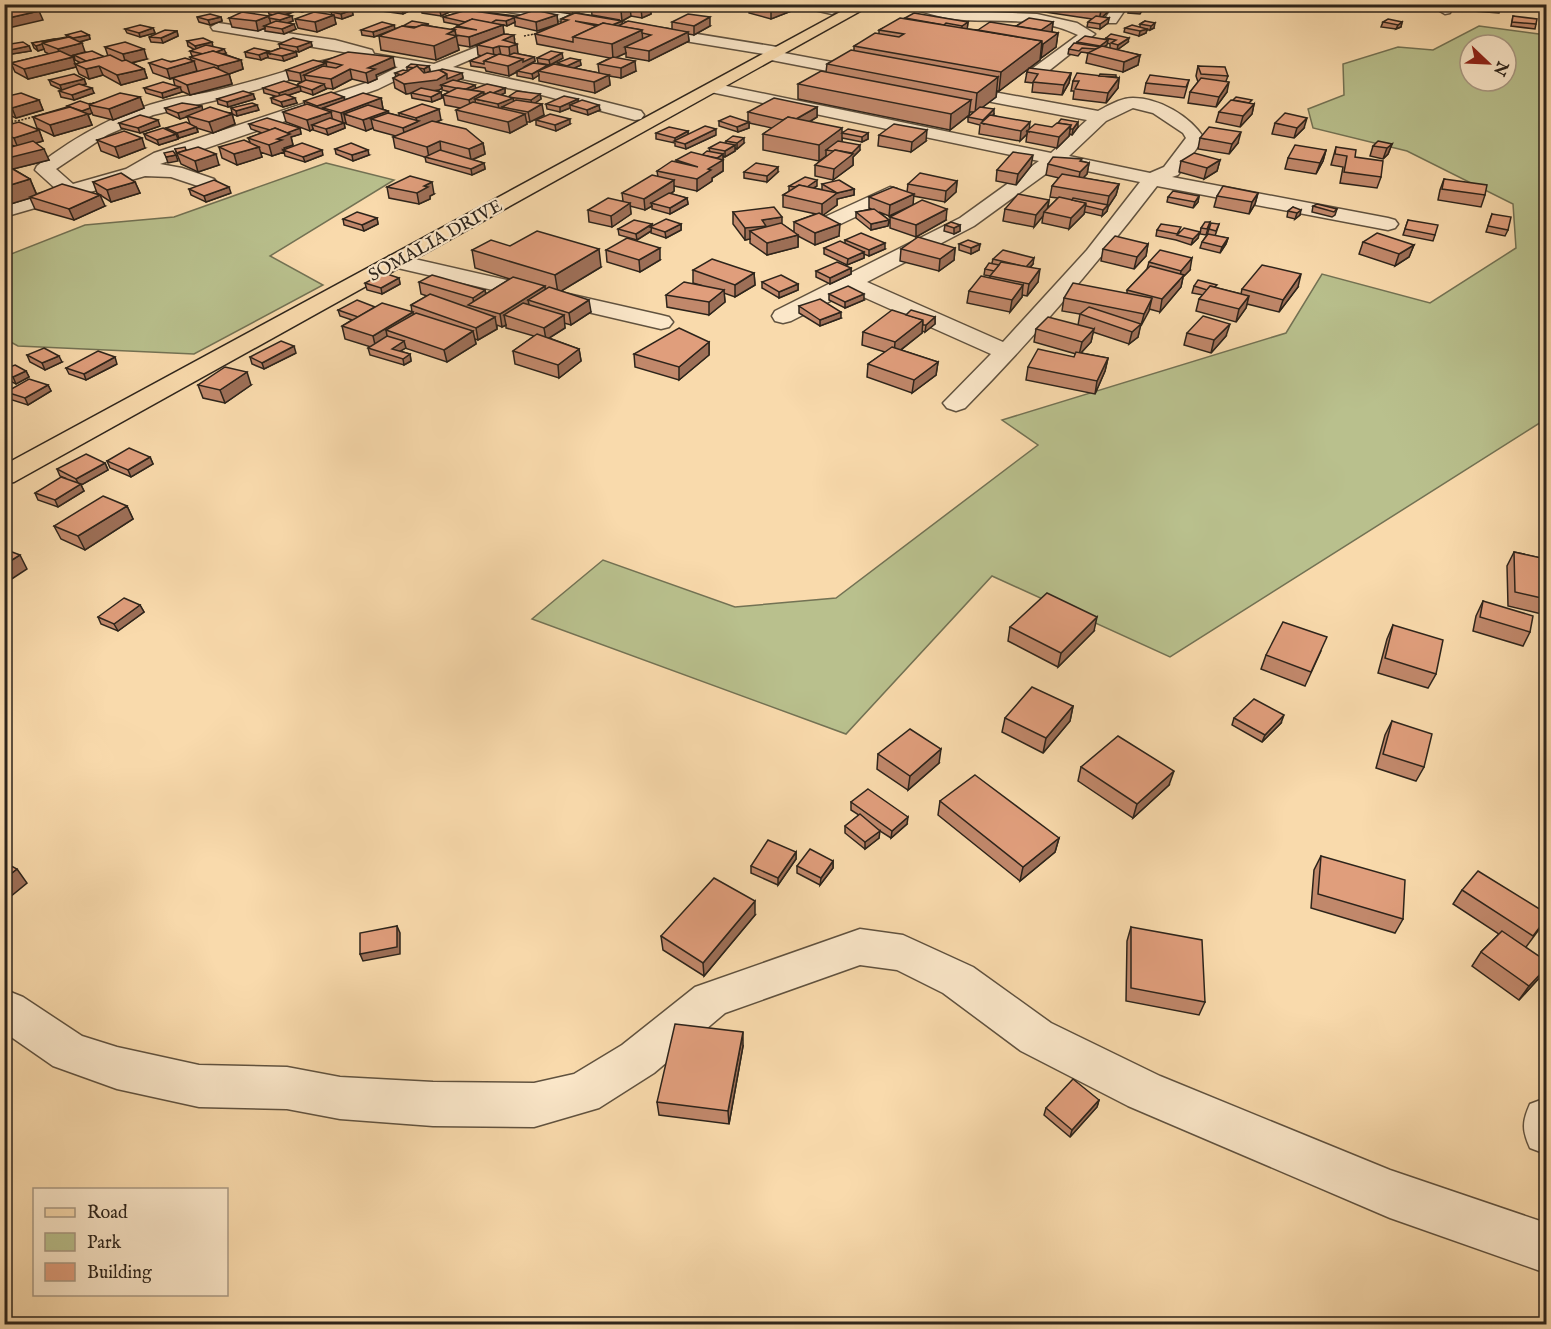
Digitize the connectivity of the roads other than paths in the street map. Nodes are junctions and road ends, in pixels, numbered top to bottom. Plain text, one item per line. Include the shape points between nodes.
1 (484, 4) edge
2 (806, 4) edge
3 (866, 4) edge
4 (910, 4) edge
5 (1122, 4) edge
6 (838, 7) edge
7 (1111, 20) edge
8 (218, 27) edge
9 (507, 39) edge
10 (769, 52) junction
11 (373, 58) junction
12 (415, 65) junction
13 (435, 69) junction
14 (1035, 74) edge
15 (889, 77) edge
16 (936, 86) edge
17 (712, 88) junction
18 (635, 115) junction
19 (1100, 117) junction
20 (1056, 158) junction
21 (133, 172) junction
22 (1152, 179) junction
23 (207, 183) edge
24 (69, 191) junction
25 (890, 194) edge
26 (4, 211) edge
27 (1388, 224) dead end
28 (823, 225) edge
29 (397, 261) junction
30 (851, 283) junction
31 (783, 316) dead end
32 (661, 322) dead end
33 (1007, 351) junction
34 (956, 403) dead end
35 (4, 456) edge
36 (4, 476) edge
37 (8, 1010) dead end
38 (1546, 1120) edge
39 (1546, 1132) edge
40 (1546, 1248) edge

1 - 10 street
2 - 6 street
3 - 10 main road, SOMALIA DRIVE
4 - 14 street via 946,14 1013,16 1050,22 1088,34
5 - 7 street
6 - 10 main road, SOMALIA DRIVE
8 - 11 street via 361,50
9 - 13 street
10 - 15 street
10 - 17 main road, SOMALIA DRIVE
10 - 18 main road, SOMALIA DRIVE
11 - 12 street
11 - 24 street via 350,60 164,106 125,120 70,147 36,171 57,178
12 - 13 street
12 - 21 street via 335,100 168,154
13 - 18 street via 573,97
16 - 19 street
17 - 20 street
17 - 29 main road, SOMALIA DRIVE
18 - 35 main road, SOMALIA DRIVE
19 - 20 street
19 - 22 street via 1123,105 1147,104 1190,130 1195,138 1171,171
20 - 22 street
20 - 30 street via 967,222
21 - 23 street via 173,171
21 - 24 street
22 - 27 street
22 - 33 street via 1094,255
24 - 26 street
25 - 28 street
29 - 32 street
29 - 36 main road, SOMALIA DRIVE
30 - 31 street
30 - 33 street
33 - 34 street
37 - 40 street via 69,1052 117,1068 199,1086 286,1088 340,1098 433,1104 534,1105 583,1093 638,1059 710,999 860,947 903,953 958,980 1036,1037 1144,1091 1390,1194
38 - 39 street

